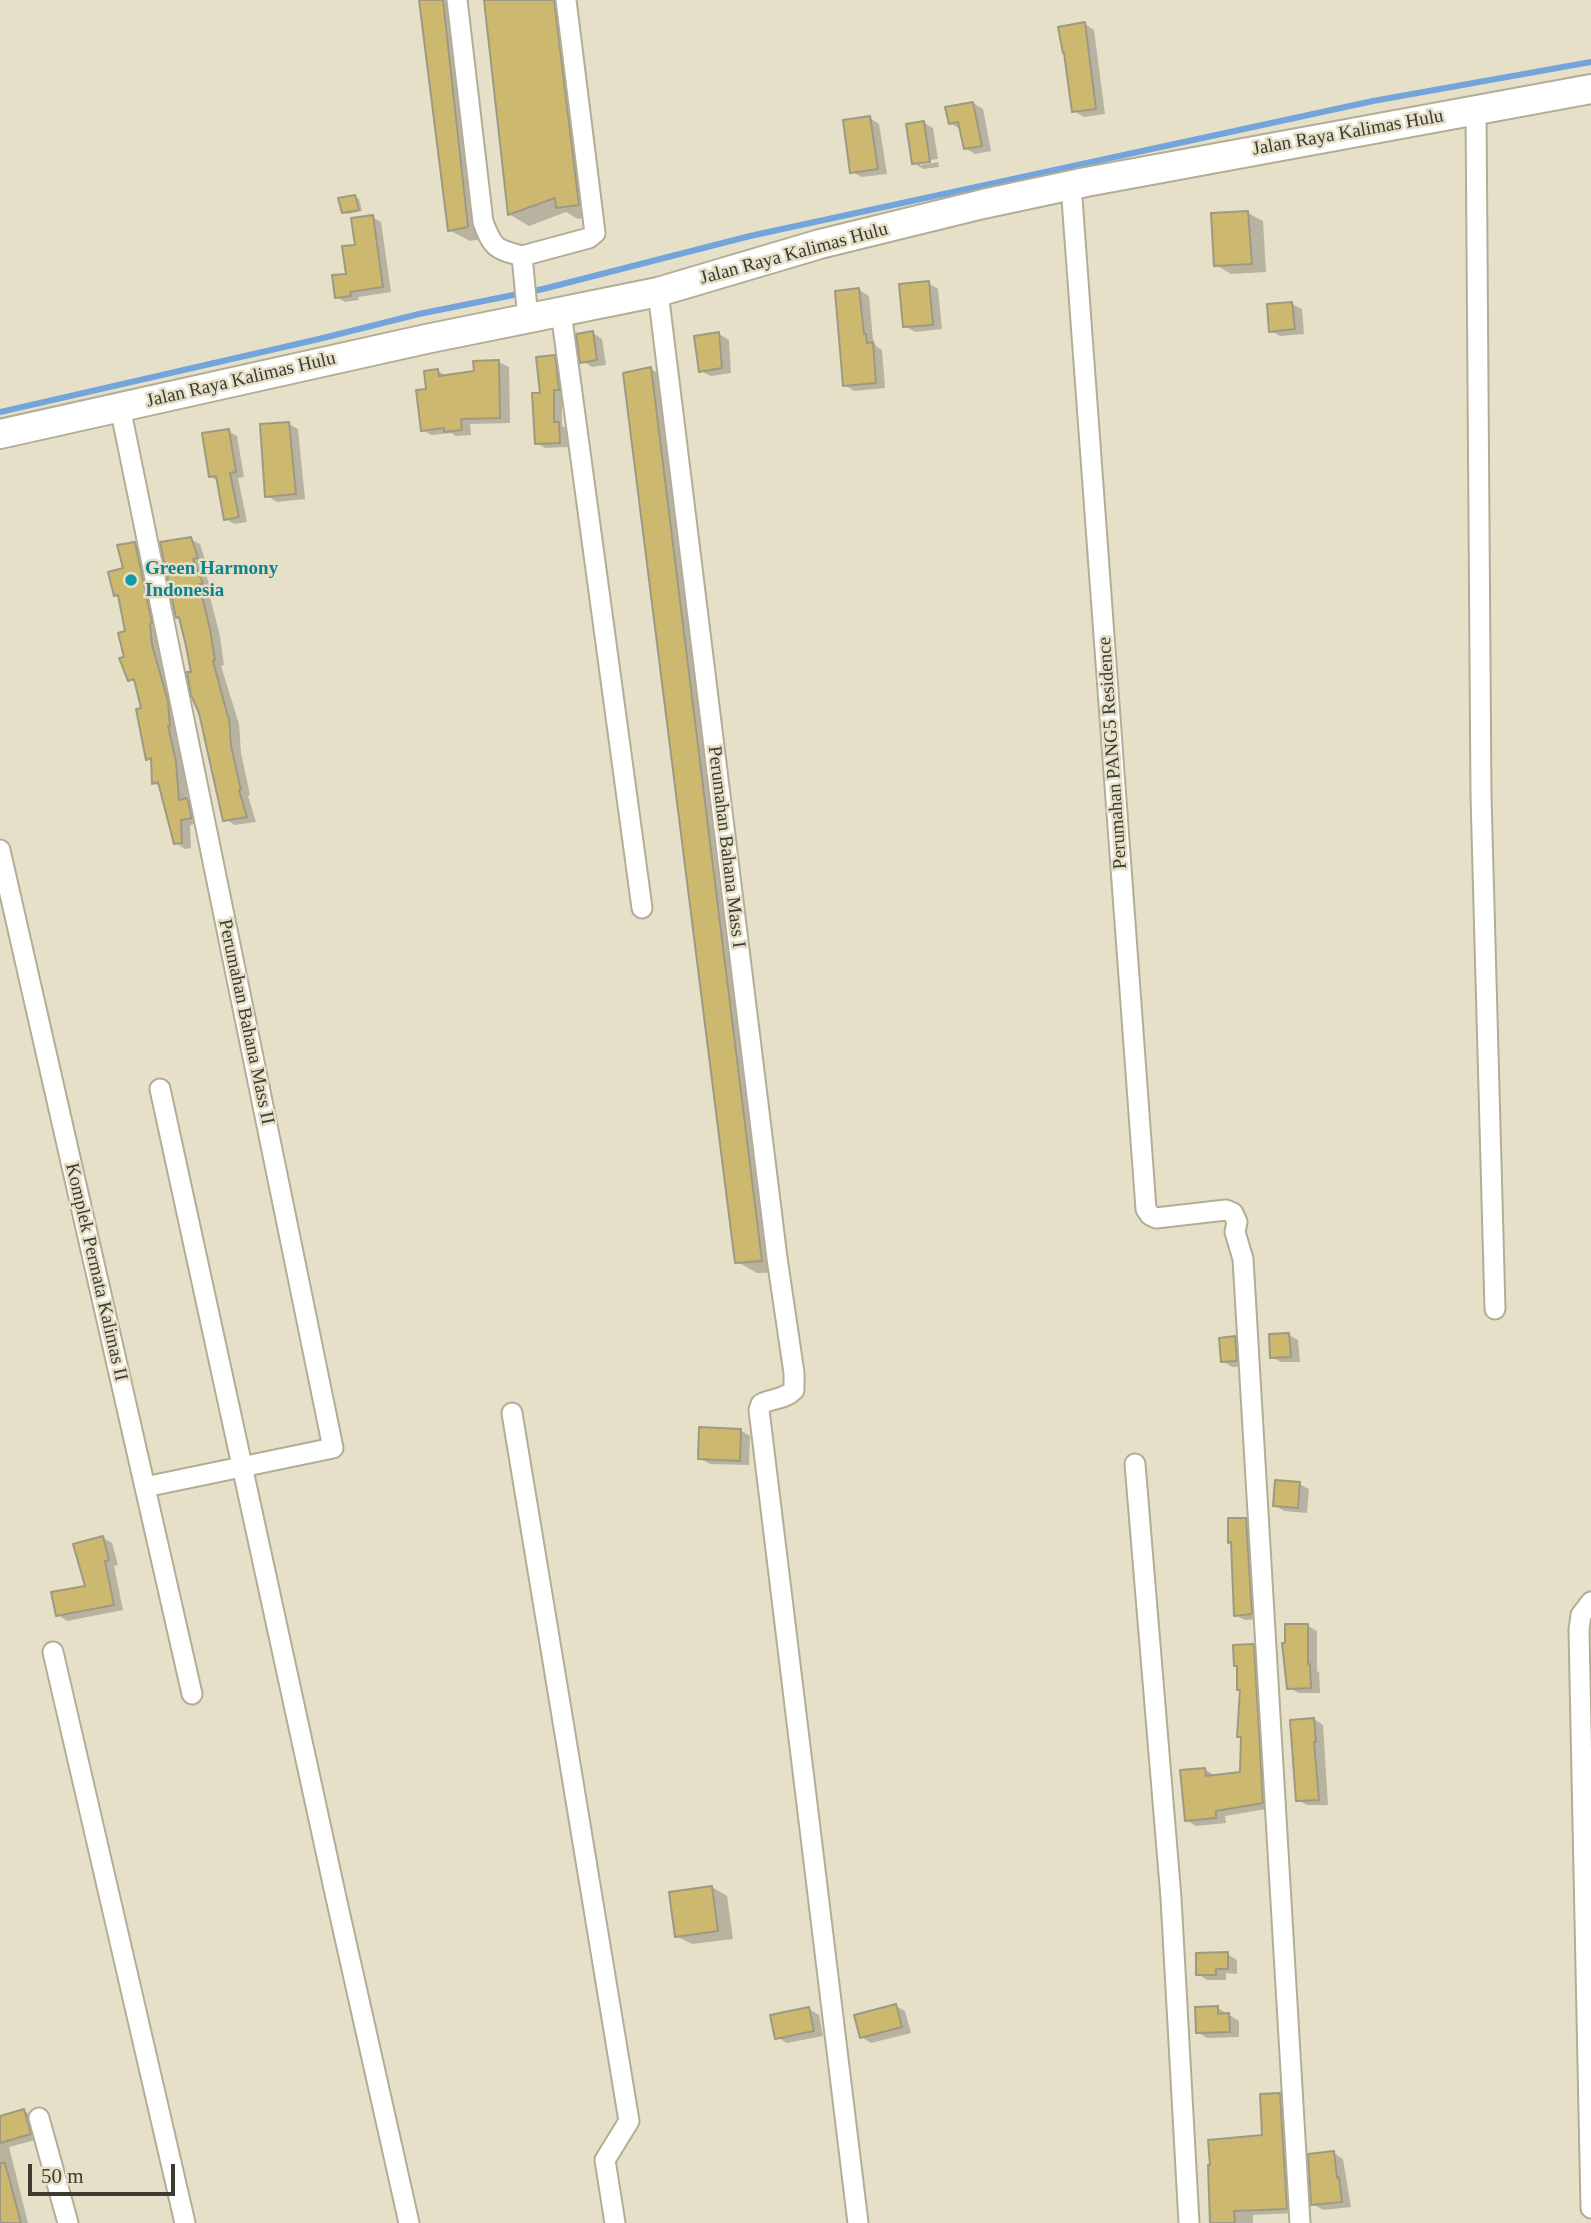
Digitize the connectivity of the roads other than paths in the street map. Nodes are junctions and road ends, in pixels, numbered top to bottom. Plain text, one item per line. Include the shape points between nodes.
1 (457, 0) edge
2 (566, 0) edge
3 (1591, 89) edge
4 (1476, 110) junction
5 (1071, 185) junction
6 (522, 256) junction
7 (658, 292) junction
8 (526, 302) junction
9 (561, 312) junction
10 (120, 407) junction
11 (0, 434) edge
12 (0, 850) edge
13 (642, 908) dead end
14 (160, 1089) dead end
15 (1495, 1309) dead end
16 (512, 1413) dead end
17 (1135, 1464) dead end
18 (242, 1467) junction
19 (145, 1487) junction
20 (1591, 1602) edge
21 (53, 1652) dead end
22 (192, 1694) dead end
23 (39, 2118) dead end
24 (1591, 2208) edge
25 (68, 2223) edge
26 (184, 2223) edge
27 (410, 2223) edge
28 (615, 2223) edge
29 (858, 2223) edge
30 (1189, 2223) edge
31 (1300, 2223) edge

1 - 6 street via 483,222 491,244
2 - 6 street via 595,233
3 - 4 street, Jalan Raya Kalimas Hulu
4 - 5 street, Jalan Raya Kalimas Hulu
4 - 15 street via 1481,809
5 - 7 street, Jalan Raya Kalimas Hulu via 820,244
5 - 31 street, Perumahan PANG5 Residence via 1146,1209 1156,1218 1233,1213 1243,1259
6 - 8 street
7 - 9 street, Jalan Raya Kalimas Hulu
7 - 29 street, Perumahan Bahana Mass I via 794,1373 795,1387 784,1397 764,1402 759,1410
8 - 9 street, Jalan Raya Kalimas Hulu
8 - 10 street, Jalan Raya Kalimas Hulu via 333,359
9 - 13 street
10 - 11 street, Jalan Raya Kalimas Hulu
10 - 18 street, Perumahan Bahana Mass II via 333,1448
12 - 19 street, Komplek Permata Kalimas II
14 - 18 street
16 - 28 street via 629,2121 606,2160
17 - 30 street via 1171,1898
18 - 19 street, Perumahan Bahana Mass II
18 - 27 street
19 - 22 street, Komplek Permata Kalimas II
20 - 24 street via 1581,1615 1579,1629
21 - 26 street
23 - 25 street

